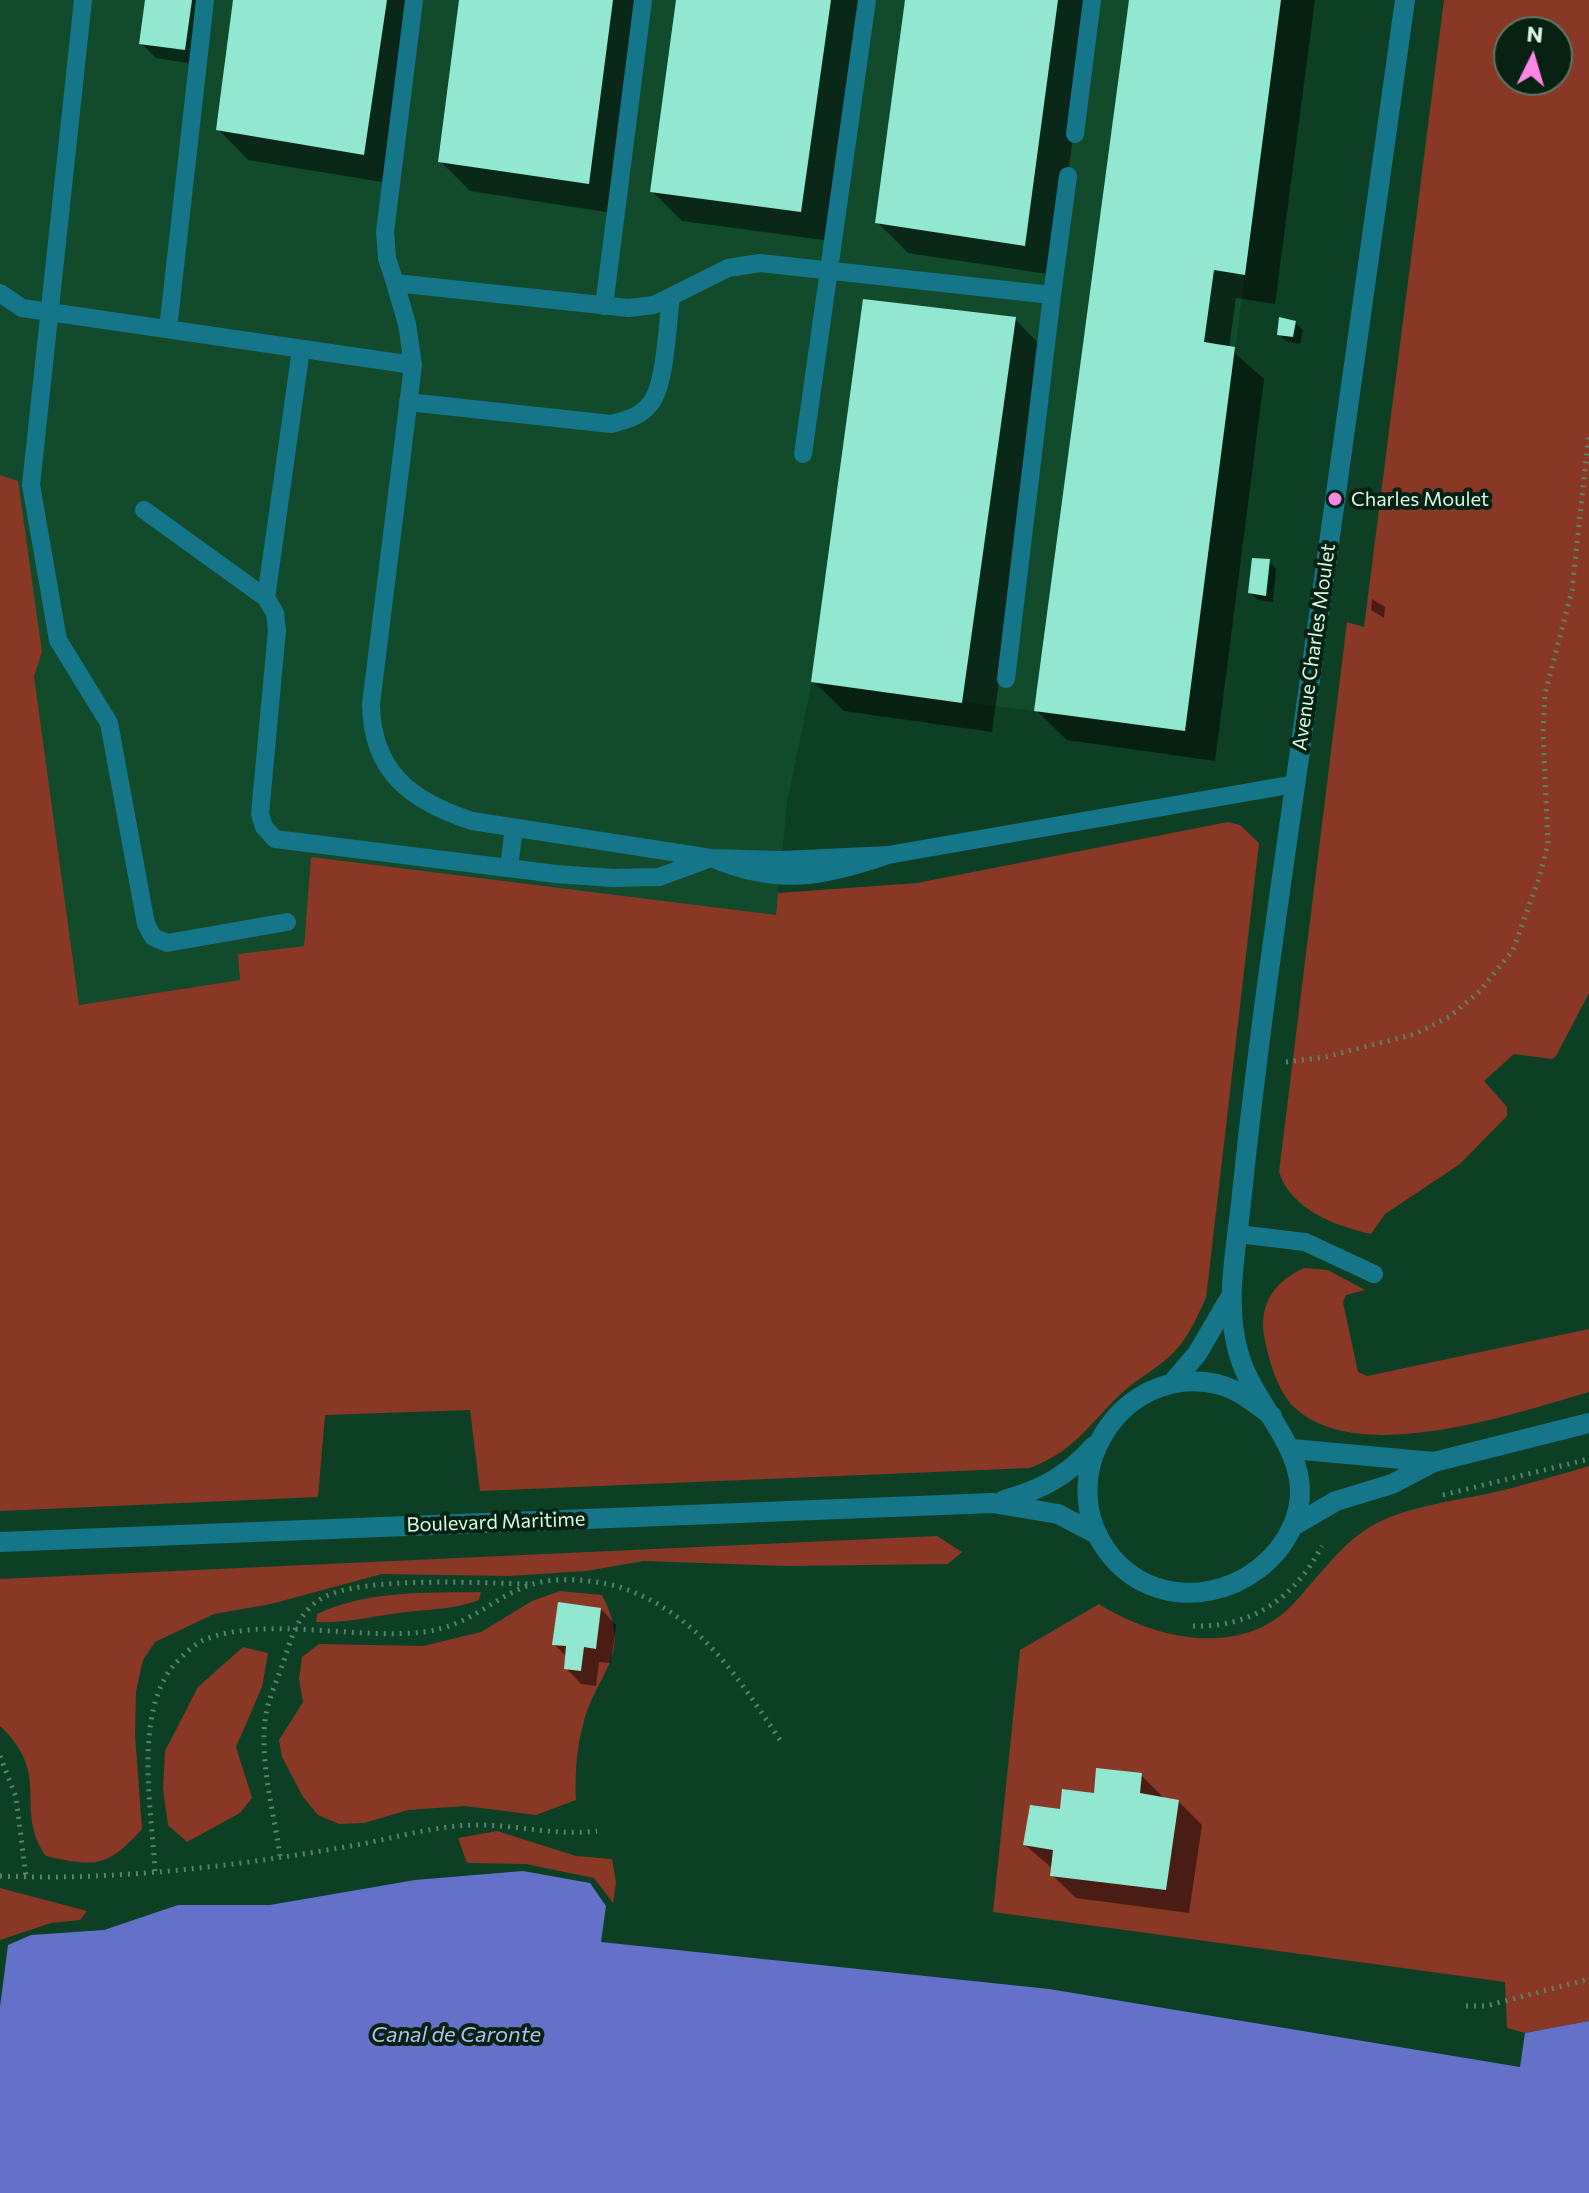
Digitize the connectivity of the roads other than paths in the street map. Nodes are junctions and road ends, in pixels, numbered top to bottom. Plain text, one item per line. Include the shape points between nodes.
1 (83, 0) edge
2 (205, 0) edge
3 (414, 0) edge
4 (643, 0) edge
5 (867, 0) edge
6 (1092, 0) edge
7 (1405, 0) edge
8 (1075, 134) dead end
9 (1068, 176) dead end
10 (830, 270) junction
11 (395, 283) junction
12 (0, 293) edge
13 (1052, 295) junction
14 (671, 298) junction
15 (604, 306) junction
16 (52, 312) junction
17 (168, 329) junction
18 (301, 349) junction
19 (413, 365) junction
20 (408, 402) junction
21 (803, 454) dead end
22 (144, 510) dead end
23 (266, 598) junction
24 (1006, 679) dead end
25 (1295, 784) junction
26 (514, 828) junction
27 (711, 858) junction
28 (509, 867) junction
29 (287, 922) dead end
30 (1238, 1234) junction
31 (1374, 1274) dead end
32 (1231, 1296) junction
33 (1172, 1383) junction
34 (1272, 1416) junction
35 (1589, 1423) edge
36 (1095, 1445) junction
37 (1292, 1449) junction
38 (1434, 1462) junction
39 (993, 1503) junction
40 (1293, 1526) junction
41 (1098, 1535) junction
42 (0, 1542) edge

1 - 16 lane
2 - 17 lane
3 - 11 lane via 385,232
4 - 15 lane
5 - 10 lane
6 - 8 lane
7 - 25 street, Avenue Charles Moulet
9 - 13 lane
10 - 13 lane
10 - 14 lane via 760,263 728,268
10 - 21 lane
11 - 15 lane
11 - 19 lane
12 - 16 lane via 22,308
13 - 24 lane
14 - 15 lane via 629,308
14 - 20 lane via 658,389 651,404 634,418 611,424
16 - 17 lane
16 - 29 lane via 32,500 58,640 109,723 146,924 153,937 167,943
17 - 18 lane
18 - 19 lane
18 - 23 lane
19 - 20 lane
20 - 26 lane via 371,731 396,780 420,798 472,821
22 - 23 lane
23 - 28 lane via 277,630 260,814 264,827 275,839
25 - 27 lane via 888,855 812,876 745,872
25 - 30 street, Avenue Charles Moulet
26 - 27 lane
26 - 28 lane
27 - 28 lane via 659,877
30 - 31 lane via 1305,1242
30 - 32 street, Avenue Charles Moulet
32 - 33 street, Avenue Charles Moulet via 1197,1354
32 - 34 street, Avenue Charles Moulet via 1242,1363
33 - 34 street via 1213,1383 1237,1391
33 - 36 street via 1128,1403
34 - 37 street
35 - 38 street
36 - 39 street, Boulevard Maritime via 1055,1483
36 - 41 street via 1086,1490
37 - 38 street
37 - 40 street via 1299,1478
38 - 40 street via 1392,1484 1336,1501
39 - 41 street, Boulevard Maritime via 1058,1514
39 - 42 street, Boulevard Maritime
40 - 41 street via 1266,1565 1232,1587 1201,1594 1164,1590 1135,1577 1111,1556

